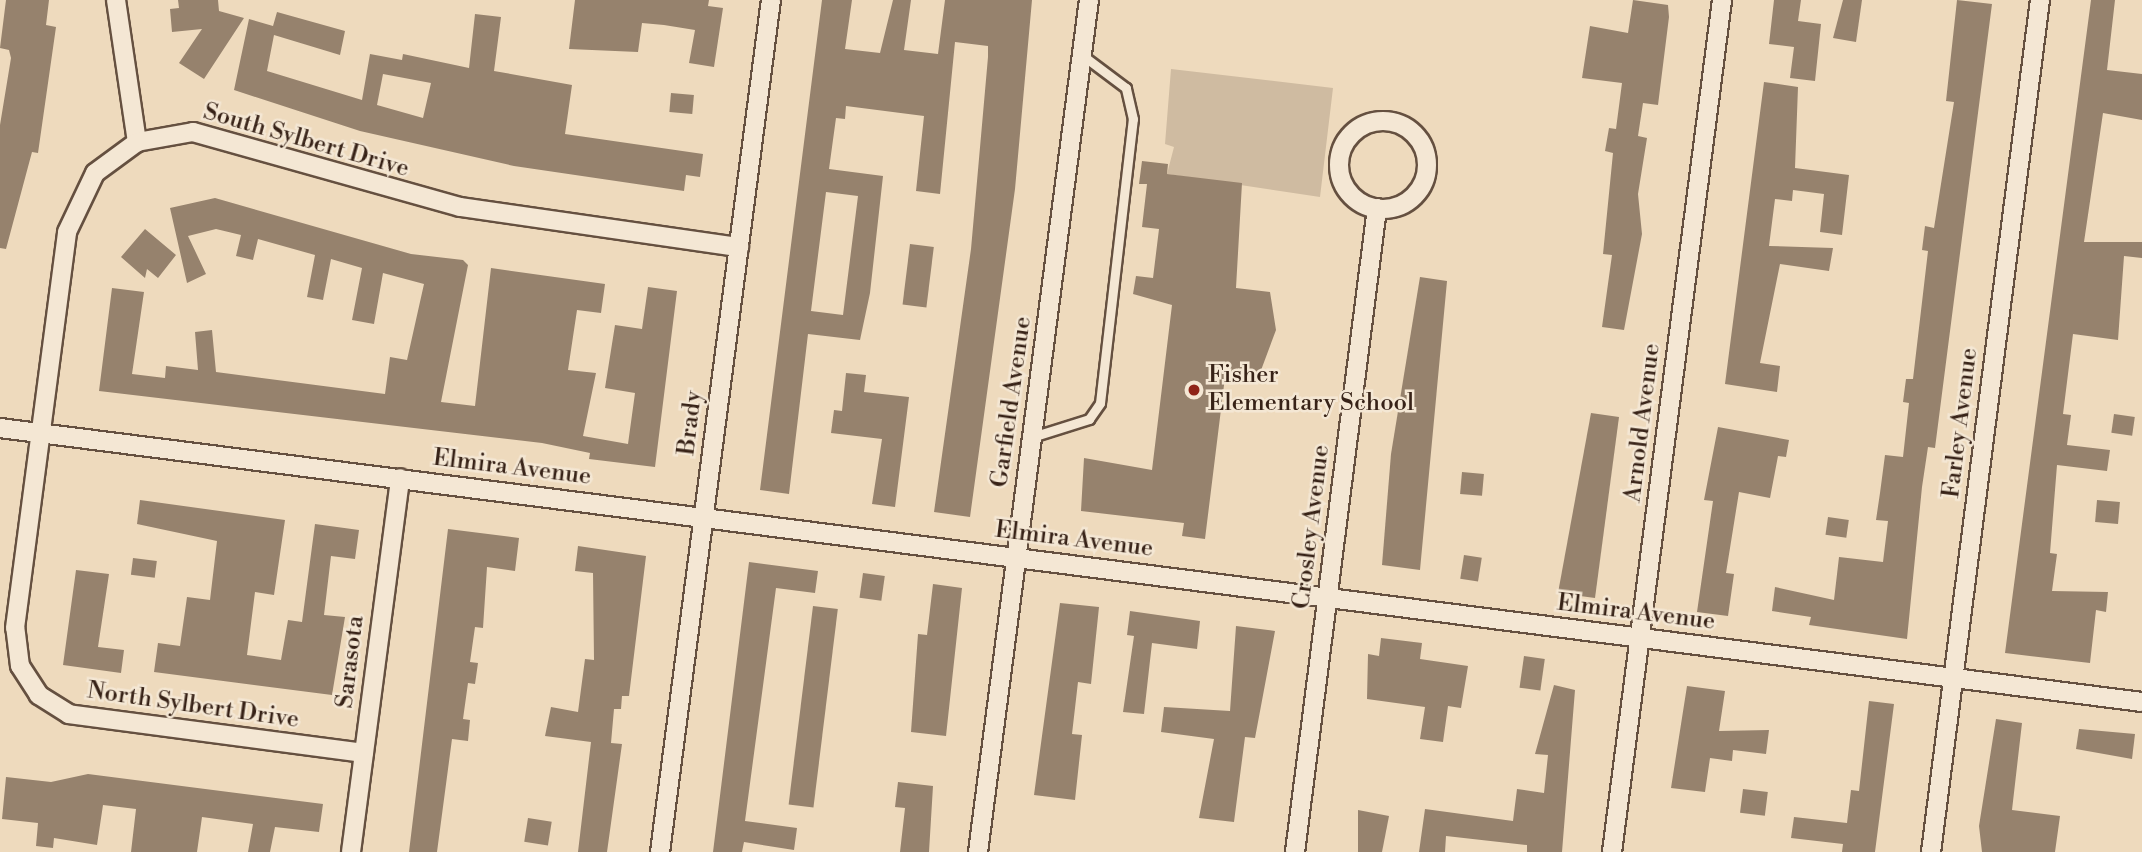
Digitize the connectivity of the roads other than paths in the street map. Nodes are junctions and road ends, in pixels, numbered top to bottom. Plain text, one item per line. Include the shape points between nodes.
1 (116, 0) edge
2 (771, 0) edge
3 (1089, 0) edge
4 (1722, 0) edge
5 (2040, 0) edge
6 (1082, 55) junction
7 (137, 142) junction
8 (1377, 208) junction
9 (739, 247) junction
10 (0, 428) edge
11 (39, 433) junction
12 (1032, 437) junction
13 (400, 478) junction
14 (704, 517) junction
15 (1016, 557) junction
16 (1328, 597) junction
17 (1640, 639) junction
18 (1954, 677) junction
19 (2142, 702) edge
20 (364, 752) junction
21 (351, 852) edge
22 (660, 852) edge
23 (978, 852) edge
24 (1295, 852) edge
25 (1612, 852) edge
26 (1931, 852) edge

1 - 7 street
2 - 9 street, Brady
3 - 6 street, Garfield Avenue
4 - 17 street, Arnold Avenue
5 - 18 street, Farley Avenue
6 - 12 street, Garfield Avenue
6 - 12 lane via 1126,88 1133,119 1102,389 1089,419
7 - 9 street, South Sylbert Drive via 171,133 209,134 460,207
7 - 11 street, South Sylbert Drive via 95,173 71,216
8 - 8 street via 1348,191 1339,162 1346,141 1363,126 1392,121 1417,137 1427,165 1418,192 1406,202
8 - 16 street, Crosley Avenue
9 - 14 street, Brady
10 - 11 street, Elmira Avenue
11 - 13 street, Elmira Avenue
11 - 20 street, North Sylbert Drive via 15,638 20,666 39,695 83,717
12 - 15 street, Garfield Avenue
13 - 14 street, Elmira Avenue
13 - 20 street, Sarasota
14 - 15 street, Elmira Avenue
14 - 22 street, Brady
15 - 16 street, Elmira Avenue
15 - 23 street, Garfield Avenue
16 - 17 street, Elmira Avenue
16 - 24 street, Crosley Avenue
17 - 18 street, Elmira Avenue
17 - 25 street, Arnold Avenue
18 - 19 street, Elmira Avenue
18 - 26 street, Farley Avenue
20 - 21 street, Sarasota

